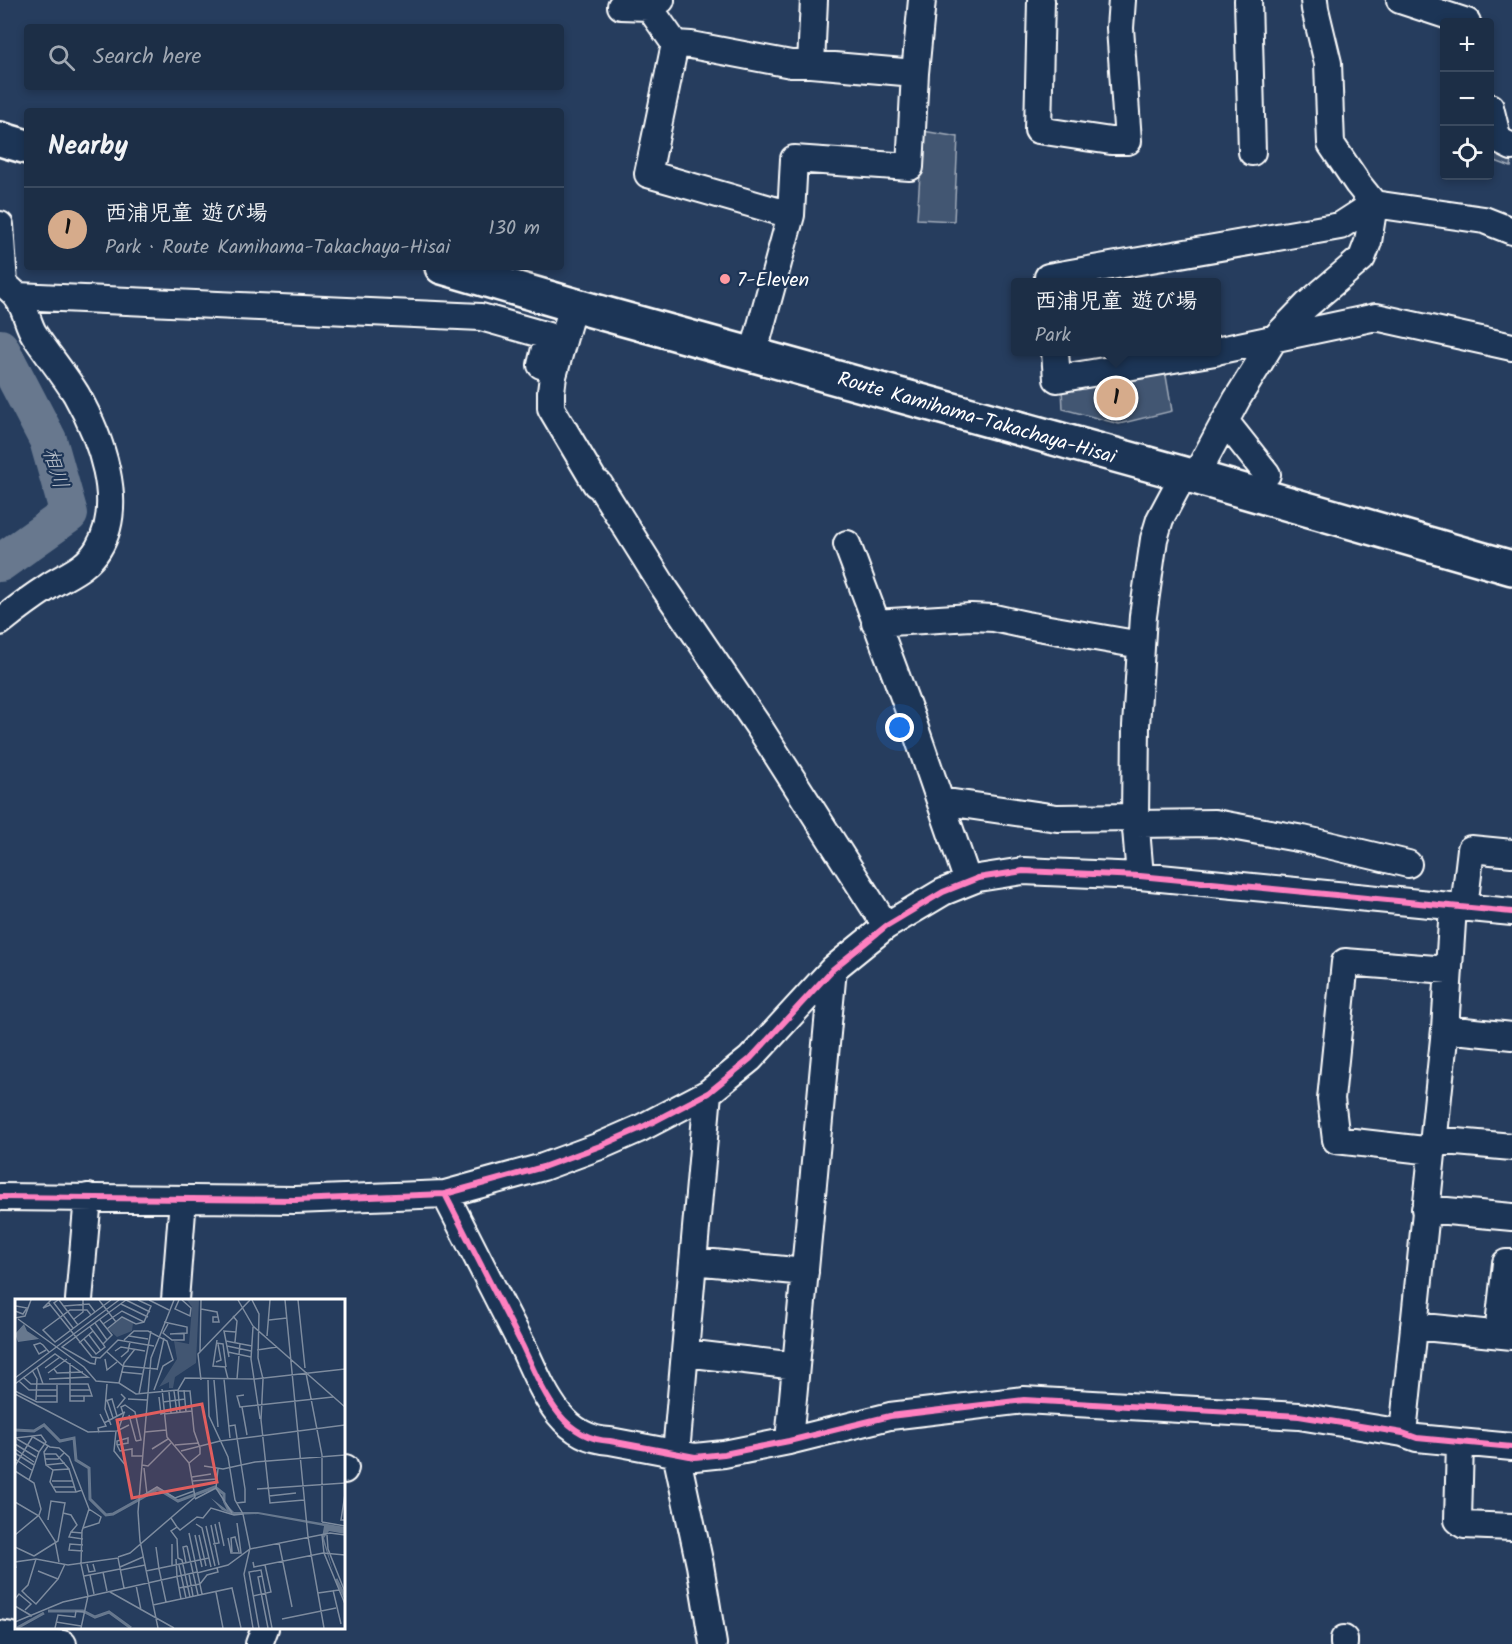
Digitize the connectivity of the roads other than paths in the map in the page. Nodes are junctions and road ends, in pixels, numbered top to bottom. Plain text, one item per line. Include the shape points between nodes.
1 (814, 0) edge
2 (922, 0) edge
3 (1041, 0) edge
4 (1122, 0) edge
5 (1248, 0) edge
6 (1314, 0) edge
7 (1400, 0) edge
8 (655, 4) edge
9 (621, 6) dead end
10 (1455, 18) edge
11 (675, 45) junction
12 (811, 64) junction
13 (915, 73) junction
14 (1494, 124) edge
15 (0, 139) edge
16 (24, 146) edge
17 (1512, 147) edge
18 (1252, 152) dead end
19 (1374, 204) junction
20 (791, 214) junction
21 (0, 225) edge
22 (1512, 231) edge
23 (452, 270) edge
24 (1048, 278) edge
25 (17, 296) junction
26 (573, 305) junction
27 (1274, 339) junction
28 (1512, 347) edge
29 (1221, 350) edge
30 (753, 355) junction
31 (1055, 356) edge
32 (1188, 356) edge
33 (551, 408) junction
34 (1225, 421) junction
35 (1267, 474) dead end
36 (1189, 476) junction
37 (847, 544) dead end
38 (1512, 568) edge
39 (0, 622) edge
40 (875, 623) junction
41 (1141, 645) junction
42 (940, 801) junction
43 (1135, 820) junction
44 (1512, 853) edge
45 (1408, 864) dead end
46 (1140, 876) junction
47 (968, 882) junction
48 (1458, 907) junction
49 (1512, 912) edge
50 (886, 926) junction
51 (833, 969) junction
52 (1448, 970) junction
53 (1444, 1029) junction
54 (1512, 1036) edge
55 (708, 1093) junction
56 (1433, 1145) junction
57 (1512, 1147) edge
58 (445, 1194) junction
59 (0, 1197) edge
60 (88, 1197) junction
61 (183, 1199) junction
62 (1425, 1209) junction
63 (1512, 1217) edge
64 (693, 1261) junction
65 (1512, 1263) edge
66 (805, 1272) junction
67 (79, 1299) edge
68 (175, 1299) edge
69 (1414, 1326) junction
70 (1505, 1335) edge
71 (685, 1353) junction
72 (796, 1365) junction
73 (1403, 1433) junction
74 (789, 1441) junction
75 (1460, 1442) junction
76 (1512, 1447) edge
77 (676, 1453) junction
78 (1512, 1527) edge
79 (265, 1629) edge
80 (0, 1634) edge
81 (54, 1638) edge
82 (259, 1644) edge
83 (713, 1644) edge

1 - 12 street
2 - 13 street
3 - 4 street via 1038,130 1128,141 1120,28
5 - 18 street
6 - 19 street via 1328,63 1331,144
7 - 10 street
8 - 9 street
8 - 11 street
11 - 12 street
11 - 20 street via 648,174
12 - 13 street
13 - 20 street via 910,167 794,159
14 - 17 street via 1498,140
15 - 16 main road
19 - 22 street via 1484,220
19 - 24 street via 1340,226
19 - 27 street via 1362,258
20 - 30 street
21 - 25 street via 4,284
23 - 26 main road, Route Kamihama-Takachaya-Hisai
25 - 33 street via 481,317 548,336 535,389 537,406
25 - 39 street via 32,331 75,394 92,427 111,506 106,532 93,557
26 - 30 main road, Route Kamihama-Takachaya-Hisai
26 - 33 street via 553,376
27 - 28 street via 1376,317
27 - 29 street
27 - 34 street
30 - 36 main road, Route Kamihama-Takachaya-Hisai
31 - 32 street via 1057,379
33 - 50 street via 596,484 746,707
34 - 35 street
34 - 36 street
36 - 38 main road, Route Kamihama-Takachaya-Hisai
36 - 41 street via 1160,519 1154,539
37 - 40 street
40 - 41 street via 994,618
40 - 42 street
41 - 43 street
42 - 43 street via 1057,818
42 - 47 street
43 - 45 street via 1215,823
43 - 46 street
44 - 48 street via 1466,849
46 - 47 street via 1023,871
46 - 48 street
47 - 50 street via 943,892
48 - 49 street
48 - 52 street
50 - 51 street
51 - 55 street via 750,1059
51 - 66 street
52 - 53 street
52 - 56 street via 1345,962 1330,1099 1336,1140
53 - 54 street
53 - 56 street
55 - 58 street via 600,1146 543,1167
55 - 64 street
56 - 57 street
56 - 62 street
58 - 61 street via 295,1200
58 - 77 street via 558,1413 584,1435 597,1440
59 - 60 street
60 - 61 street
60 - 67 street
61 - 68 street
62 - 63 street
62 - 69 street
64 - 66 street
64 - 71 street
65 - 70 street via 1506,1263
66 - 72 street
69 - 70 street
69 - 73 street
71 - 72 street
71 - 77 street
72 - 74 street
73 - 74 street via 1299,1416 1024,1400 890,1416
73 - 75 street
74 - 77 street via 724,1454 695,1457
75 - 76 street
75 - 78 street via 1458,1520 1464,1525
77 - 83 street
79 - 82 street
80 - 81 street

